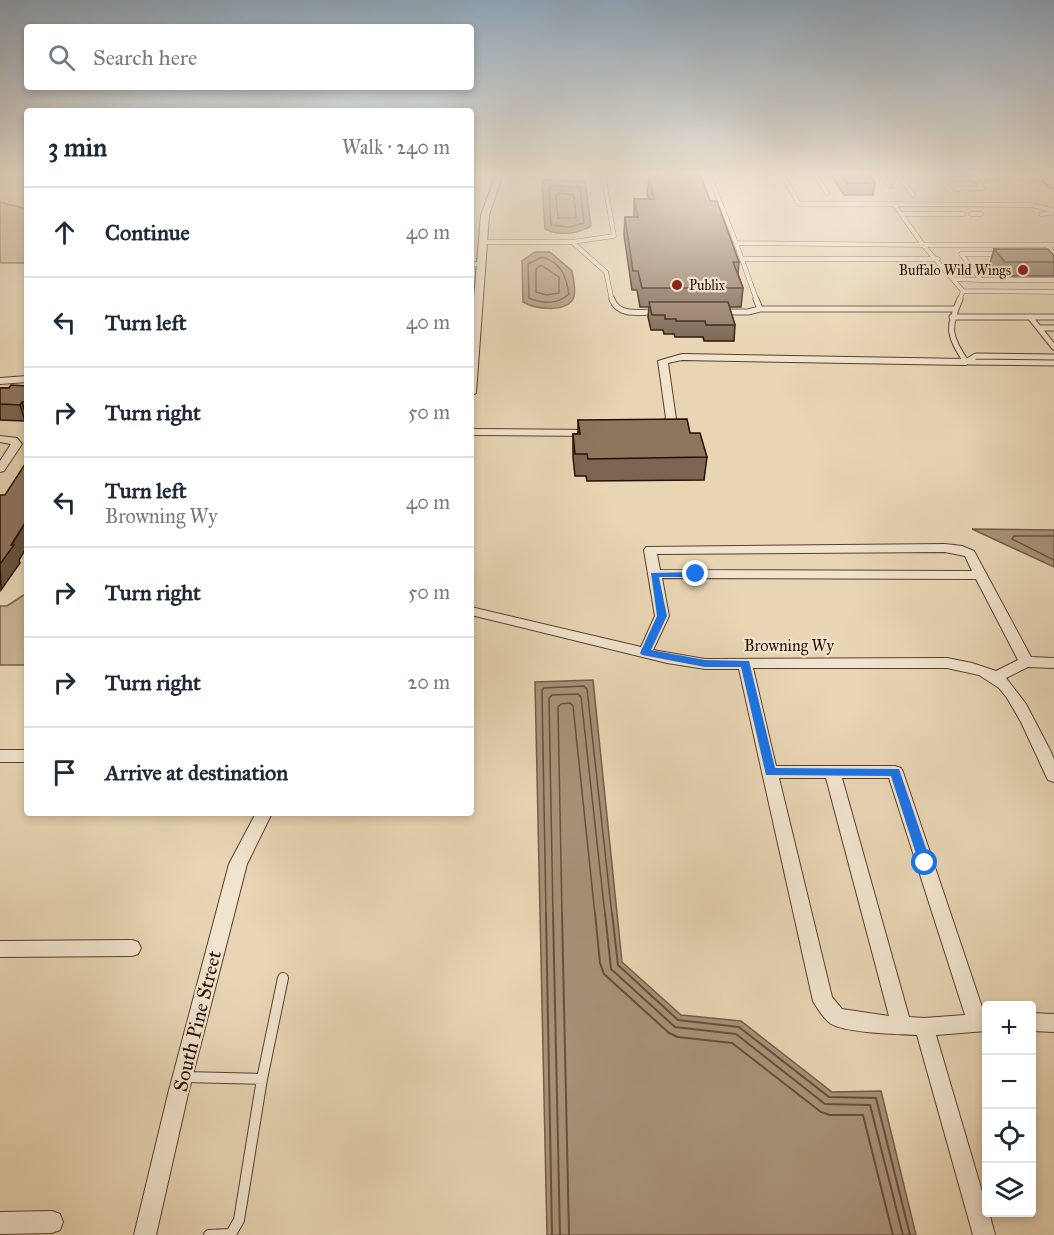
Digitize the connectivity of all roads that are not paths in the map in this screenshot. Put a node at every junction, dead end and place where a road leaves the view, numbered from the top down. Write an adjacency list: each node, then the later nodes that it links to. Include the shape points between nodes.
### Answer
1 (484, 232): 5 (street)
2 (613, 232): 6 (lane, via 614,236)
3 (732, 232): 7 (lane)
4 (915, 232): 8 (lane)
5 (483, 242): 6 (lane); 19 (street)
6 (572, 242): 27 (lane, via 606,272 612,306 617,310)
7 (736, 243): 8 (lane); 16 (lane)
8 (924, 244): 9 (lane); 17 (lane)
9 (954, 245): 10 (lane); 12 (lane)
10 (1047, 245): 11 (lane); 15 (lane)
11 (1054, 245)
12 (961, 254): 13 (lane); 21 (lane)
13 (1007, 254)
14 (1042, 254): 15 (lane)
15 (1054, 254)
16 (742, 259): 17 (lane); 25 (lane)
17 (938, 259): 20 (lane)
18 (474, 264): 19 (lane)
19 (481, 264): 34 (street)
20 (953, 279): 21 (lane); 23 (lane)
21 (981, 280): 22 (lane)
22 (1054, 280)
23 (963, 291): 24 (lane); 26 (lane)
24 (1054, 292)
25 (760, 309): 26 (lane); 28 (lane)
26 (956, 309): 29 (lane)
27 (664, 312)
28 (712, 312)
29 (952, 317): 30 (lane); 37 (lane, via 949,336)
30 (1030, 317): 31 (lane); 32 (lane)
31 (1054, 317)
32 (1039, 328): 33 (lane); 35 (lane)
33 (1054, 328)
34 (474, 334)
35 (1054, 347)
36 (1054, 357): 37 (lane, via 976,356)
37 (966, 362): 38 (lane); 43 (street, via 682,357 663,361 671,419 661,432)
38 (1054, 365): 39 (lane)
39 (1039, 367)
40 (24, 379): 41 (street)
41 (0, 381)
42 (474, 432): 44 (street)
43 (649, 432)
44 (605, 433)
45 (0, 439): 46 (street, via 17,444)
46 (0, 469)
47 (654, 574): 48 (street); 48 (street, via 650,550 945,548 970,554); 50 (street, via 662,616)
48 (982, 575): 51 (street)
49 (474, 612): 50 (street, Browning Wy)
50 (645, 653): 53 (street, Browning Wy, via 705,664)
51 (1026, 662): 52 (street); 54 (street)
52 (1054, 663)
53 (746, 664): 54 (street, Browning Wy, via 947,663); 57 (street)
54 (997, 677): 59 (street, via 1018,702)
55 (0, 756): 56 (street)
56 (24, 756)
57 (770, 772): 58 (street); 67 (street, via 823,1001 837,1017)
58 (832, 772): 64 (street, via 895,772); 67 (street)
59 (1054, 776)
60 (262, 816): 69 (street, South Pine Street, via 238,864)
61 (132, 948): 62 (street)
62 (0, 950)
63 (283, 978): 70 (lane)
64 (982, 1022): 68 (street)
65 (1036, 1022): 66 (street)
66 (1054, 1023)
67 (901, 1025): 68 (street)
68 (924, 1026): 75 (street)
69 (182, 1077): 70 (lane); 73 (street, South Pine Street)
70 (262, 1079): 74 (lane, via 239,1220 231,1234)
71 (52, 1222): 72 (street)
72 (0, 1223)
73 (145, 1235)
74 (209, 1235)
75 (984, 1235)

